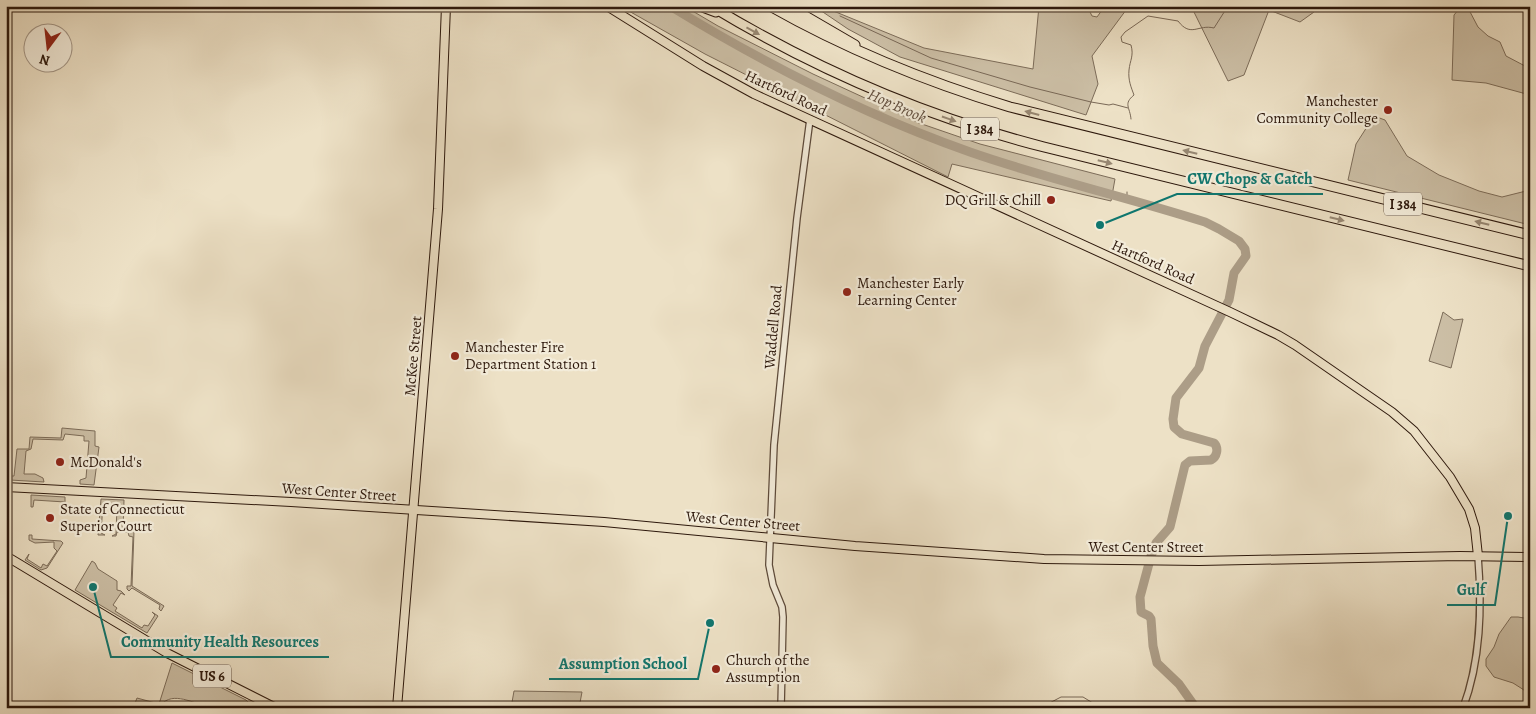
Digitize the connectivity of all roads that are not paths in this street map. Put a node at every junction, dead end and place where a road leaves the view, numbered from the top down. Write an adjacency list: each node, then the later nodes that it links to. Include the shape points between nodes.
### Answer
1 (446, 6): 13 (main road, McKee Street, via 439,203)
2 (607, 6): 9 (main road, Hartford Road, via 735,84)
3 (700, 6): 7 (highway)
4 (711, 6): 7 (highway, I 384)
5 (770, 6): 8 (highway, I 384)
6 (788, 6): 8 (highway)
7 (726, 15): 11 (highway, I 384, one-way to 11, via 842,76 952,120 1026,143)
8 (874, 58): 10 (highway, I 384, one-way to 8, via 1010,107 944,86)
9 (810, 119): 14 (street, Waddell Road, via 774,445); 16 (main road, Hartford Road, via 1295,345 1392,412 1414,431 1450,477 1469,508)
10 (1530, 235)
11 (1530, 266)
12 (6, 487): 13 (main road, West Center Street)
13 (414, 510): 14 (main road, West Center Street, via 612,523); 19 (main road, McKee Street)
14 (770, 538): 16 (main road, West Center Street, via 1044,560); 20 (street, Waddell Road, via 770,574 782,607 784,627)
15 (6, 556): 18 (main road, US 6, via 171,655)
16 (1478, 556): 17 (main road, West Center Street); 21 (street, via 1477,657)
17 (1530, 556)
18 (276, 708)
19 (397, 708)
20 (781, 708)
21 (1463, 708)

